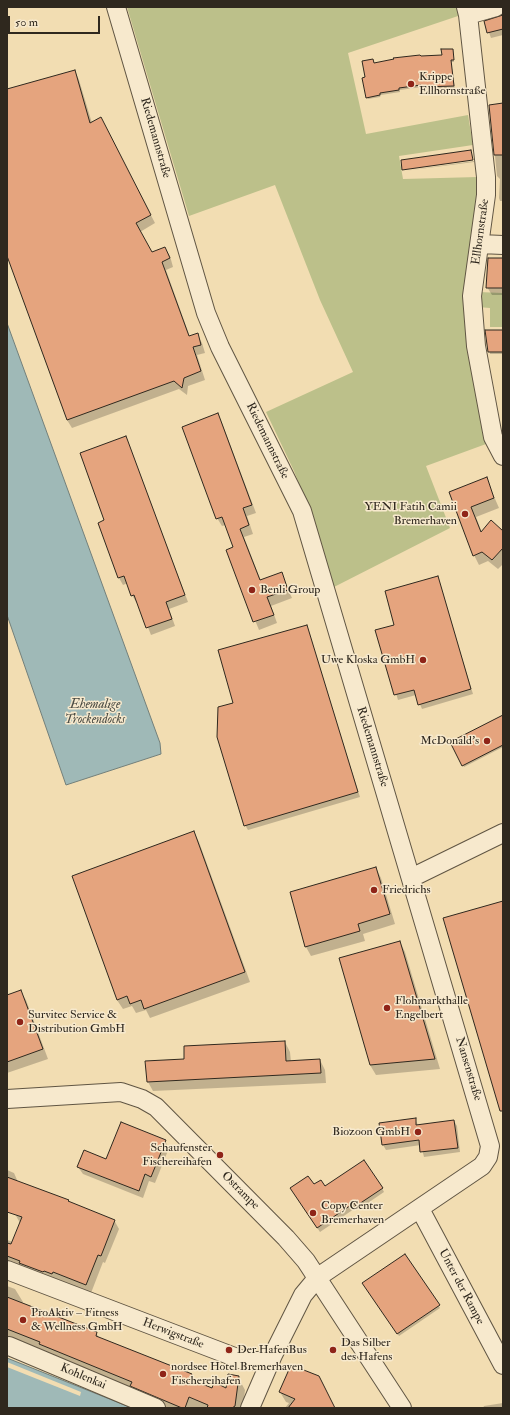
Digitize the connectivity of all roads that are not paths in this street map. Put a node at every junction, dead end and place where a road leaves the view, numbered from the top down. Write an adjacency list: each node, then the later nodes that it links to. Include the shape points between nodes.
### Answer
1 (116, 7): 8 (street, Riedemannstraße, via 206,312 220,347 302,512)
2 (496, 7): 3 (street)
3 (467, 11): 4 (street, Ellhornstraße, via 486,177)
4 (480, 244): 5 (street); 6 (street, Ellhornstraße, via 472,296 476,346 493,437)
5 (503, 245)
6 (502, 455)
7 (503, 833): 8 (street)
8 (411, 878): 10 (street, Nansenstraße, via 490,1146 488,1157 482,1166)
9 (7, 1099): 12 (street, Ostrampe, via 121,1092 156,1106 286,1238)
10 (420, 1208): 12 (street, Nansenstraße); 15 (street, Unter der Rampe)
11 (7, 1270): 14 (street, Herwigstraße, via 245,1361 261,1361)
12 (318, 1277): 14 (street, Nansenstraße, via 303,1295); 18 (street, Ostrampe)
13 (9, 1346): 16 (street, Kohlenkai)
14 (273, 1356): 17 (street, Nansenstraße)
15 (503, 1365)
16 (156, 1408)
17 (250, 1408)
18 (402, 1408)

